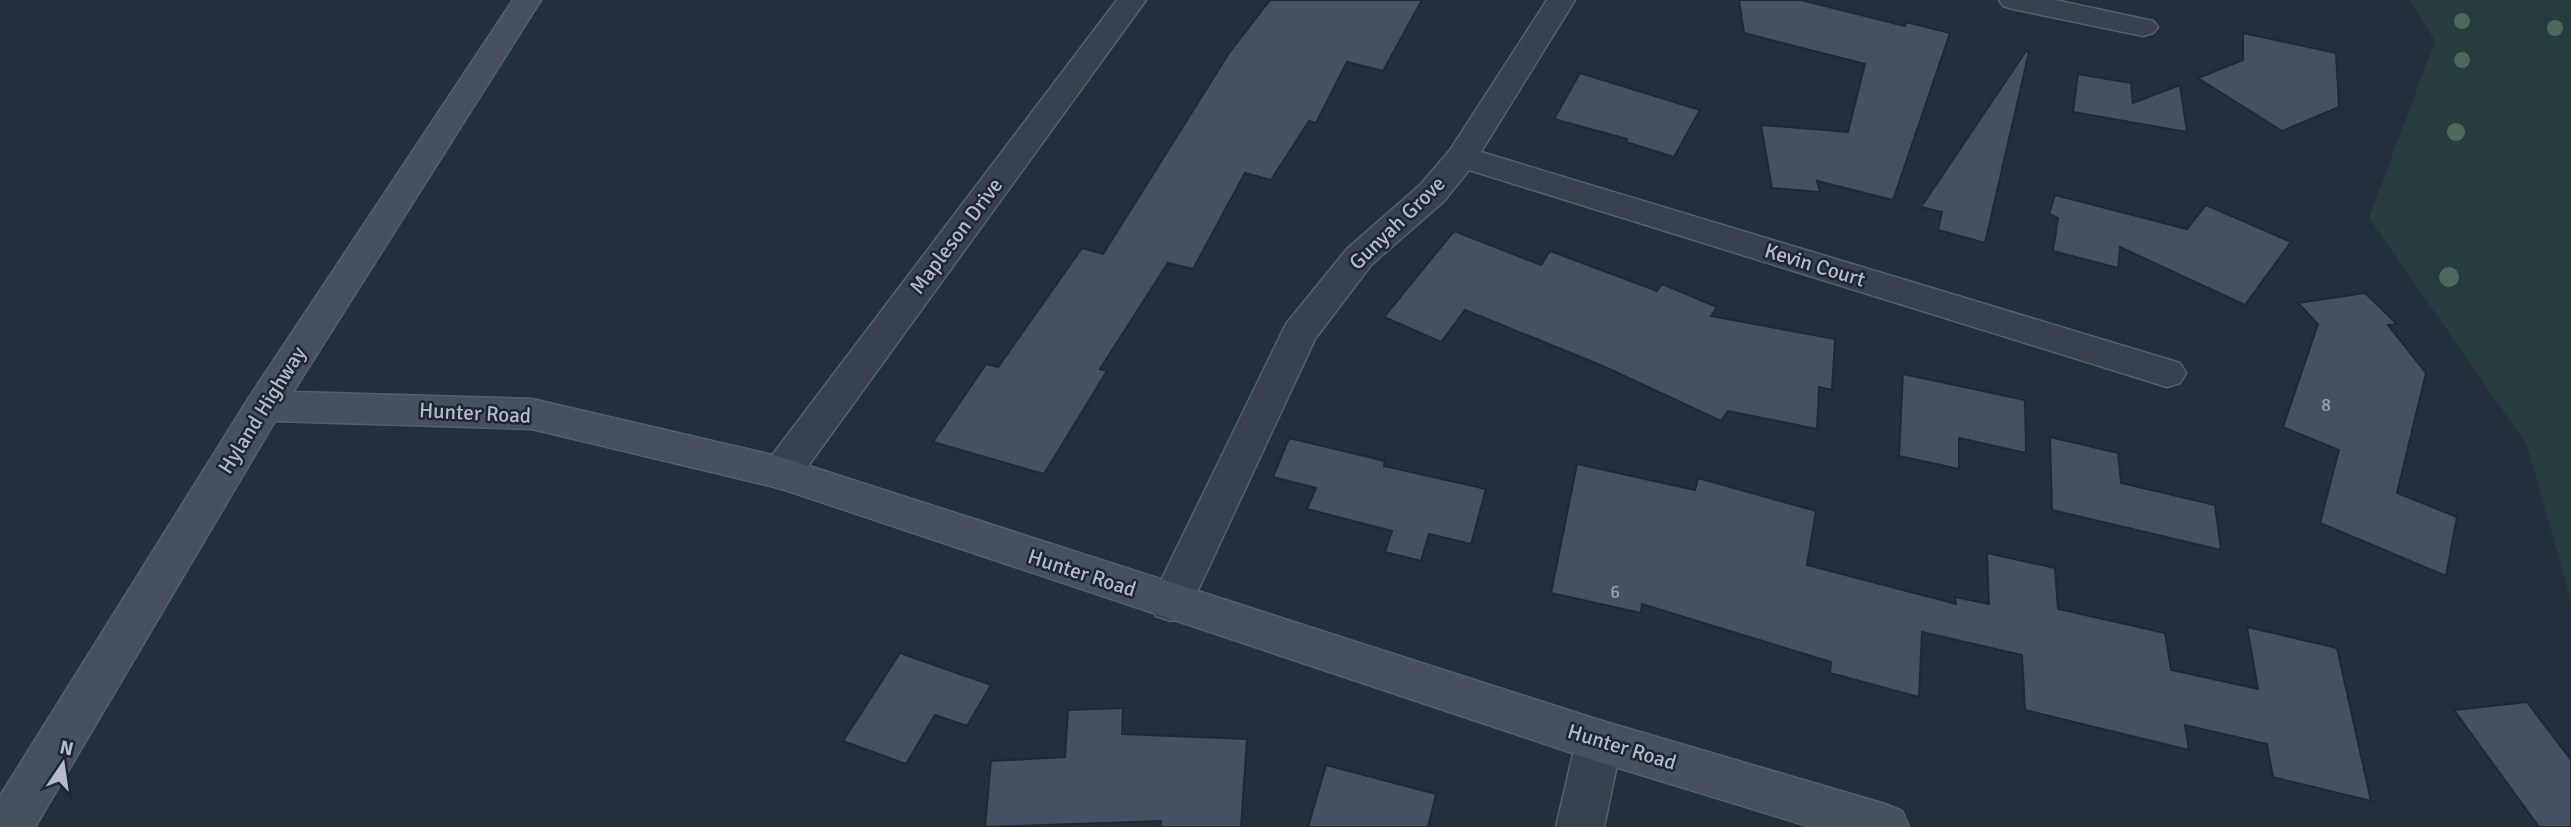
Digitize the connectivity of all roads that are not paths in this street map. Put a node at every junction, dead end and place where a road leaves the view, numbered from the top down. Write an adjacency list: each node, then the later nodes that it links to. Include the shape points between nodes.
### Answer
1 (527, 0): 8 (street, Hyland Highway)
2 (1132, 0): 9 (street, Mapleson Drive)
3 (1561, 0): 6 (street, Gunyah Grove)
4 (2014, 0): 5 (street)
5 (2143, 27)
6 (1462, 157): 7 (street, Kevin Court); 10 (street, Gunyah Grove, via 1432,193 1359,257 1299,332)
7 (2167, 373)
8 (264, 405): 9 (street, Hunter Road, via 532,414); 12 (street, Hyland Highway)
9 (781, 473): 10 (street, Hunter Road)
10 (1171, 603): 11 (street, Hunter Road)
11 (1599, 741): 13 (street); 14 (street, Hunter Road)
12 (8, 827)
13 (1580, 827)
14 (1885, 827)

